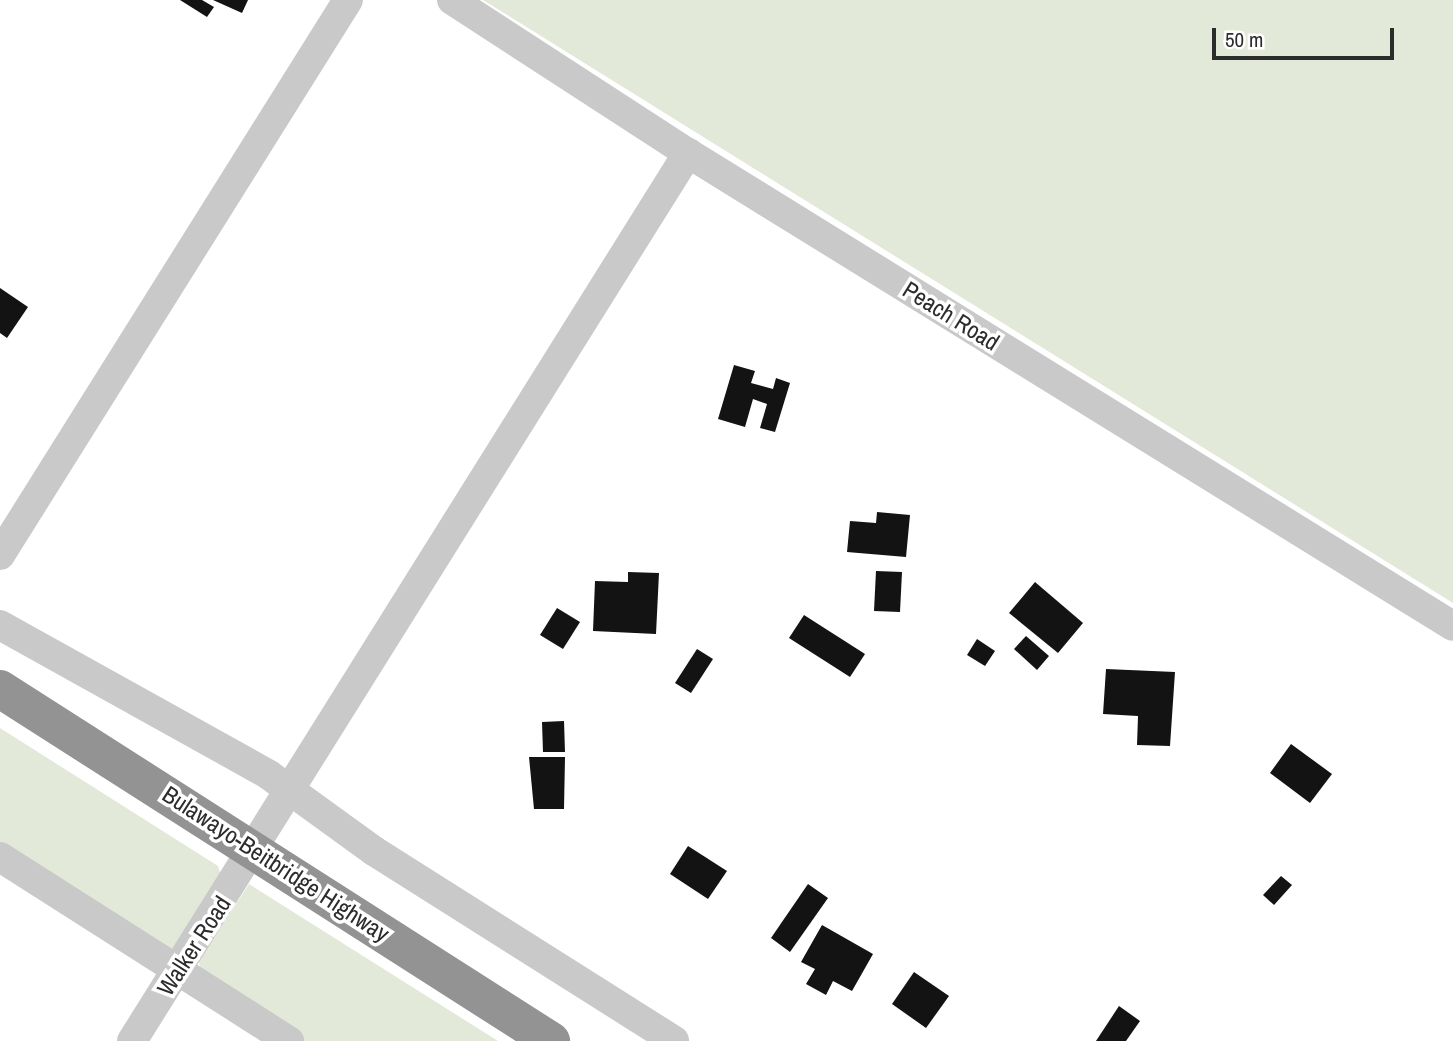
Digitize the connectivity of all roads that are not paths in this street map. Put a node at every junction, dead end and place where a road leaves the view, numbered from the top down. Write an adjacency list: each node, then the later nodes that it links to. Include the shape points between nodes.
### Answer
1 (348, 0): 4 (street)
2 (452, 0): 3 (street, Peach Road)
3 (688, 153): 6 (street, Peach Road); 8 (street, Walker Road)
4 (0, 555)
5 (0, 625): 8 (street)
6 (1453, 626)
7 (0, 689): 9 (highway, Bulawayo-Beitbridge Highway)
8 (292, 792): 9 (street, Walker Road); 15 (street, via 374,851)
9 (256, 850): 11 (street, Walker Road); 14 (highway, Bulawayo-Beitbridge Highway)
10 (0, 857): 11 (street)
11 (179, 971): 12 (street, Walker Road); 13 (street)
12 (132, 1041)
13 (289, 1041)
14 (551, 1041)
15 (674, 1041)

